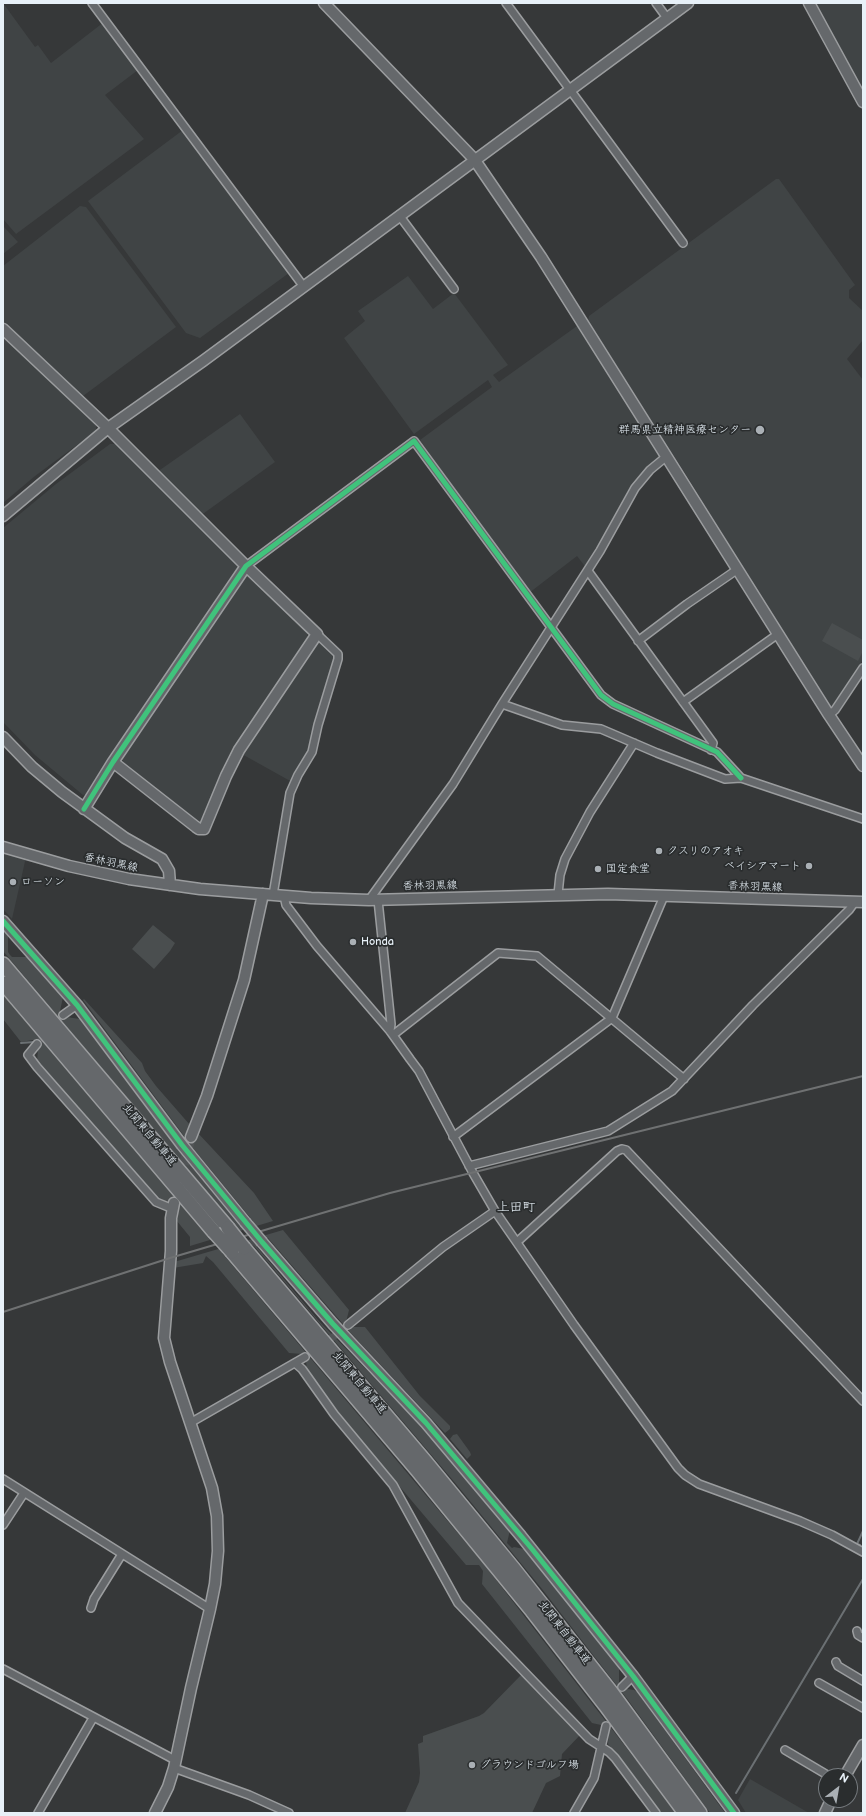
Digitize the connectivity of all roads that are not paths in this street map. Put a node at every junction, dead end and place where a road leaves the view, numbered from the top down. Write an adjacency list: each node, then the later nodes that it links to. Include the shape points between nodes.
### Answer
1 (92, 3): 13 (street)
2 (324, 3): 10 (street)
3 (506, 3): 8 (street)
4 (656, 3): 7 (street)
5 (688, 3): 7 (street)
6 (809, 3): 9 (street)
7 (667, 18): 8 (street)
8 (570, 90): 10 (street); 12 (street)
9 (863, 102)
10 (474, 159): 11 (street); 17 (street, via 541,257)
11 (400, 215): 13 (street); 14 (street)
12 (683, 243)
13 (304, 287): 16 (street)
14 (454, 289)
15 (3, 329): 16 (street)
16 (108, 428): 18 (street); 19 (street)
17 (667, 456): 20 (street); 21 (street, via 650,470 635,488)
18 (3, 516)
19 (246, 566): 22 (street, via 414,441); 23 (street); 33 (street)
20 (738, 569): 24 (street); 25 (street)
21 (588, 571): 22 (street); 25 (street)
22 (552, 628): 28 (street); 32 (street, via 593,686 605,698)
23 (317, 634): 33 (street, via 239,750 204,829 196,827); 41 (street, via 336,653 338,659 312,752 290,793)
24 (778, 634): 27 (street); 29 (street)
25 (638, 641): 27 (street)
26 (863, 668): 29 (street)
27 (683, 702): 32 (street, via 713,743)
28 (502, 704): 31 (street, via 562,725 601,729); 43 (street, via 453,784)
29 (829, 715): 34 (street)
30 (3, 737): 36 (street, via 45,779)
31 (634, 743): 35 (street, via 726,779); 40 (street, via 590,812 565,859)
32 (711, 750): 35 (street, via 717,752)
33 (113, 762): 36 (street)
34 (863, 766)
35 (741, 778): 37 (street)
36 (84, 808): 39 (street, via 125,838 162,859 170,871)
37 (863, 819)
38 (3, 847): 39 (street, 香林羽黒線, via 81,869)
39 (170, 885): 41 (street, 香林羽黒線)
40 (558, 894): 42 (street, 香林羽黒線); 43 (street, 香林羽黒線)
41 (273, 895): 43 (street, 香林羽黒線); 51 (street, via 286,905 317,946); 54 (street)
42 (664, 896): 44 (street, 香林羽黒線); 50 (street)
43 (374, 900): 51 (street)
44 (858, 902): 53 (street, via 753,1005)
45 (3, 921): 48 (street)
46 (3, 964): 95 (highway, 北関東自動車道, bridge, via 430,1466 607,1688)
47 (3, 983): 94 (highway, 北関東自動車道, bridge, via 417,1470 605,1705)
48 (77, 1005): 49 (street); 76 (street, bridge, via 182,1145 245,1222 323,1313 442,1442 532,1549)
49 (63, 1015)
50 (612, 1018): 51 (street, via 537,956 498,953); 53 (street); 55 (street)
51 (391, 1033): 55 (street, via 419,1072)
52 (37, 1044): 57 (street, via 28,1055 37,1067 156,1202)
53 (684, 1080): 56 (street, via 672,1091 608,1132)
54 (191, 1137)
55 (453, 1137): 56 (street)
56 (469, 1166): 58 (street)
57 (173, 1206): 64 (street, via 164,1338)
58 (495, 1211): 59 (street); 60 (street, via 443,1247)
59 (517, 1242): 63 (street, via 617,1151 626,1150); 68 (street, via 685,1475 699,1484 800,1521)
60 (348, 1325)
61 (305, 1357): 62 (street)
62 (294, 1363): 64 (street); 84 (street, via 302,1369 334,1414 393,1485 458,1603 590,1739)
63 (863, 1401)
64 (190, 1423): 71 (street, via 212,1488 217,1516 217,1567)
65 (3, 1479): 66 (street)
66 (24, 1493): 67 (street); 69 (street)
67 (3, 1525)
68 (863, 1552)
69 (122, 1554): 70 (street); 71 (street)
70 (91, 1608)
71 (210, 1609): 86 (street)
72 (856, 1631): 73 (street)
73 (863, 1638)
74 (836, 1662): 77 (street, via 838,1666)
75 (3, 1669): 81 (street)
76 (632, 1676): 79 (street); 96 (street)
77 (863, 1681)
78 (819, 1683): 80 (street)
79 (622, 1687)
80 (863, 1708)
81 (93, 1718): 86 (street); 89 (street)
82 (606, 1726): 84 (street)
83 (863, 1745): 87 (street)
84 (602, 1747): 92 (street, via 594,1778); 93 (street, via 615,1758)
85 (785, 1750): 88 (street)
86 (175, 1764): 90 (street, via 168,1787); 91 (street)
87 (850, 1768)
88 (818, 1770)
89 (38, 1813)
90 (155, 1813)
91 (289, 1813)
92 (574, 1813)
93 (656, 1813)
94 (684, 1813)
95 (700, 1813)
96 (734, 1813)

